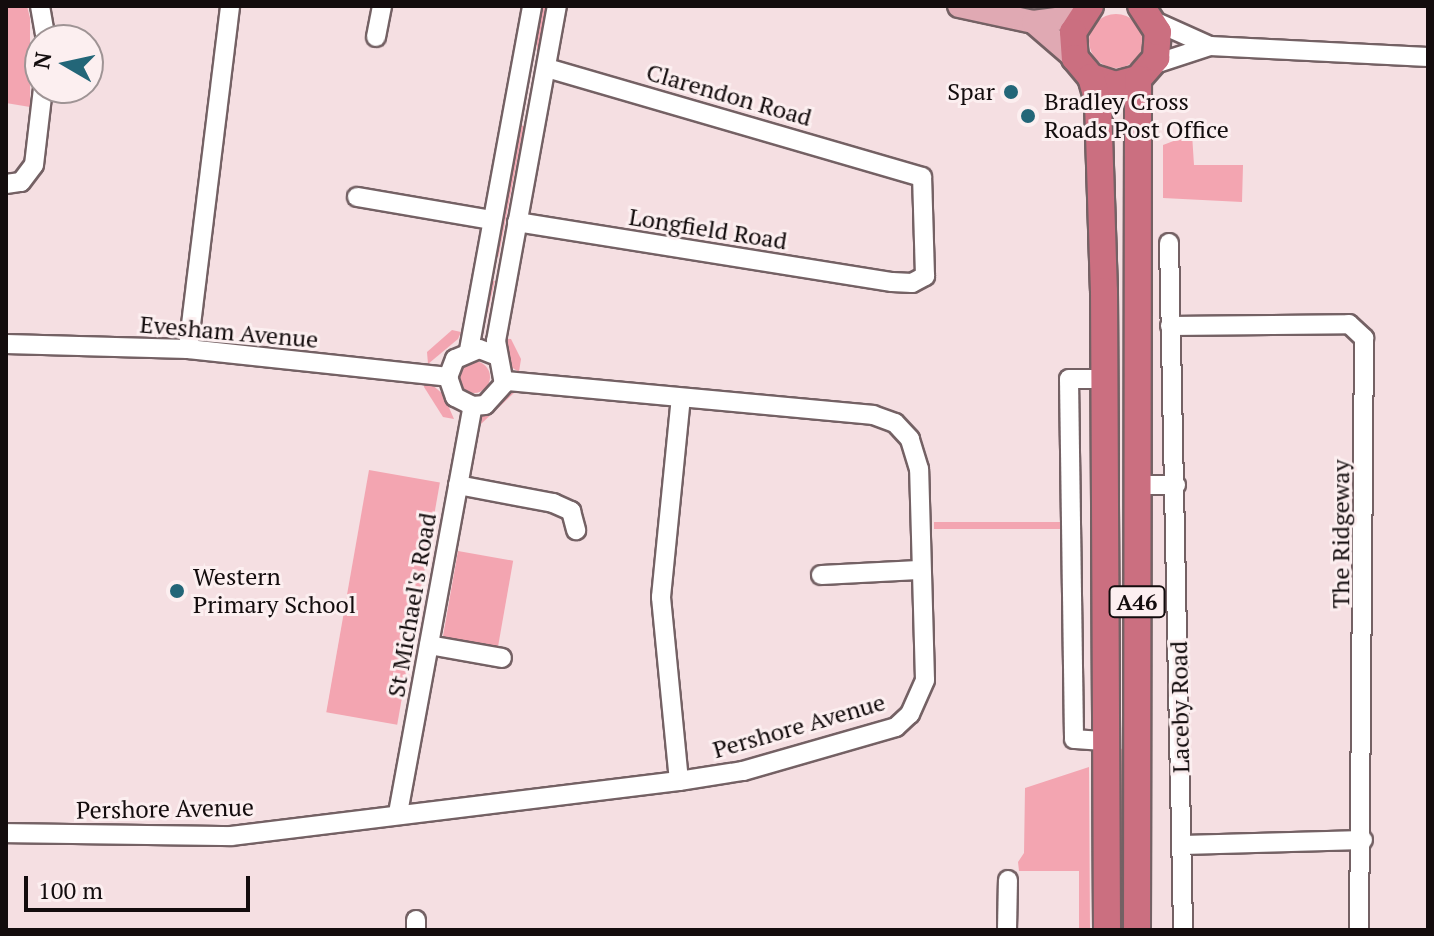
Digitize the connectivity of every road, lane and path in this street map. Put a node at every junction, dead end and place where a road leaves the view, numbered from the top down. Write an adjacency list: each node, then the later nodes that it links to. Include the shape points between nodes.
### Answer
1 (230, 6): 28 (street)
2 (382, 6): 9 (street)
3 (532, 6): 16 (street)
4 (557, 6): 12 (street)
5 (959, 6): 8 (main road)
6 (1085, 11): 8 (main road); 13 (highway, A46, via 1072,41)
7 (1148, 13): 10 (street); 14 (highway, A46, via 1159,43)
8 (1033, 22): 13 (main road)
9 (376, 37)
10 (1210, 46): 11 (street); 14 (street)
11 (1428, 57)
12 (546, 68): 17 (street); 25 (street, Clarendon Road, via 922,177 927,266 921,282)
13 (1083, 68): 14 (highway, via 1115,85); 32 (highway, A46, via 1098,102)
14 (1145, 72): 37 (highway, Laceby Road / A46)
15 (41, 104): 18 (street, via 34,165 21,182)
16 (513, 111): 17 (street); 20 (street)
17 (537, 116): 21 (street)
18 (6, 184)
19 (357, 197): 20 (street)
20 (492, 220): 23 (street)
21 (517, 222): 24 (street); 25 (street, Longfield Road)
22 (1169, 243): 26 (street, Laceby Road)
23 (484, 267): 24 (street); 29 (street)
24 (508, 272): 30 (street)
25 (892, 282)
26 (1170, 326): 38 (street, Laceby Road); 48 (street, The Ridgeway, via 1349,324 1364,338)
27 (6, 344): 28 (street, Evesham Avenue)
28 (188, 349): 31 (street, Evesham Avenue)
29 (469, 350): 30 (street); 31 (street, via 455,359)
30 (495, 355): 33 (street)
31 (448, 377): 35 (street, via 455,397)
32 (1105, 379): 44 (highway, A46); 44 (street, via 1069,379 1074,739)
33 (504, 381): 34 (street, Pershore Avenue); 35 (street, via 494,400)
34 (681, 398): 40 (street, Pershore Avenue, via 873,415 895,423 917,454); 45 (street, via 661,585)
35 (473, 406): 36 (street, St Michael's Road)
36 (458, 485): 39 (street, via 553,503 571,511); 42 (street, St Michael's Road)
37 (1137, 485): 38 (street); 53 (highway, Laceby Road / A46)
38 (1176, 485): 49 (street, Laceby Road)
39 (576, 530)
40 (919, 570): 41 (street); 45 (street, Pershore Avenue, via 925,680 910,714 896,727 743,771)
41 (821, 575)
42 (429, 645): 43 (street); 46 (street, St Michael's Road)
43 (502, 658)
44 (1105, 741): 52 (highway, A46)
45 (679, 781): 46 (street, Pershore Avenue)
46 (398, 813): 47 (street, Pershore Avenue, via 231,836)
47 (6, 833)
48 (1363, 840): 49 (street); 55 (street, The Ridgeway)
49 (1183, 845): 54 (street, Laceby Road)
50 (1008, 880): 51 (street)
51 (1007, 930)
52 (1107, 930)
53 (1137, 930)
54 (1183, 930)
55 (1359, 930)

